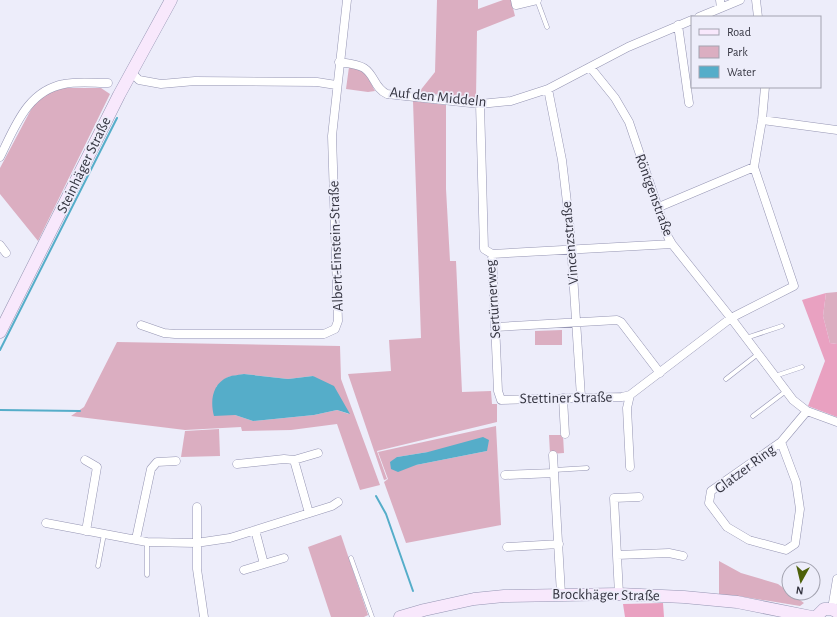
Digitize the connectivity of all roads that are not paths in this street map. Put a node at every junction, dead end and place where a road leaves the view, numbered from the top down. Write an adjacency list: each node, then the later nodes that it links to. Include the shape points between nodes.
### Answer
1 (171, 0): 15 (street, Steinhäger Straße)
2 (347, 0): 13 (street, Albert-Einstein-Straße)
3 (515, 0): 4 (street, via 516,5)
4 (537, 0): 12 (lane)
5 (740, 0): 7 (street)
6 (756, 0): 9 (street)
7 (721, 4): 8 (street)
8 (701, 16)
9 (758, 16)
10 (691, 20): 11 (street, Auf den Middeln)
11 (678, 25): 14 (street, Auf den Middeln); 20 (street)
12 (547, 27)
13 (339, 62): 17 (street, Albert-Einstein-Straße); 21 (street, Auf den Middeln, via 363,67 370,73 376,86 387,94)
14 (590, 67): 19 (street, Auf den Middeln); 26 (street, Röntgenstraße, via 616,98 628,122)
15 (131, 72): 17 (street, via 140,80 161,84 195,81 317,82); 37 (street, Steinhäger Straße)
16 (108, 83): 24 (street, via 65,84 41,93 23,111)
17 (336, 85): 34 (street, Albert-Einstein-Straße, via 332,136 338,321 335,329 324,334 175,334)
18 (766, 88): 22 (street)
19 (548, 89): 21 (street, Auf den Middeln, via 511,101); 29 (street, Vincenzstraße, via 562,160)
20 (689, 103)
21 (480, 104): 31 (street, Sertürnerweg, via 484,249)
22 (762, 120): 23 (street); 25 (street)
23 (837, 130)
24 (0, 157)
25 (754, 166): 26 (street); 32 (street, via 794,286)
26 (659, 207): 27 (street, Röntgenstraße)
27 (672, 244): 29 (street); 32 (street, Röntgenstraße)
28 (0, 245): 30 (street)
29 (571, 250): 31 (street); 33 (street, Vincenzstraße)
30 (6, 253)
31 (492, 254): 36 (street, Sertürnerweg)
32 (731, 318): 38 (street, Röntgenstraße); 41 (street)
33 (577, 322): 36 (street); 41 (street, via 621,322); 46 (street, Vincenzstraße)
34 (141, 325)
35 (782, 326): 38 (lane)
36 (495, 327): 48 (street, Sertürnerweg, via 498,397)
37 (0, 332)
38 (746, 338): 39 (street, Röntgenstraße)
39 (758, 354): 42 (street, Röntgenstraße); 43 (lane)
40 (802, 367): 42 (lane)
41 (660, 373): 45 (street)
42 (775, 376): 44 (street, Röntgenstraße)
43 (726, 379)
44 (786, 391): 49 (street, Röntgenstraße, via 792,400); 50 (lane)
45 (630, 395): 46 (street, Stettiner Straße); 60 (street, via 627,408)
46 (581, 397): 47 (street, Stettiner Straße)
47 (563, 398): 48 (street, Stettiner Straße); 52 (street)
48 (501, 400)
49 (807, 411): 51 (street, Röntgenstraße); 53 (street, Glatzer Ring)
50 (753, 416)
51 (837, 422)
52 (565, 434)
53 (781, 442): 53 (street, Glatzer Ring, via 711,491 709,503 727,527 749,540 786,550 795,544 800,508 796,482)
54 (318, 453): 57 (street)
55 (553, 455): 62 (street)
56 (86, 460): 70 (street, via 97,467)
57 (294, 460): 59 (street); 67 (street)
58 (176, 461): 72 (street, via 157,462 151,469)
59 (237, 464)
60 (630, 467)
61 (587, 468): 62 (lane)
62 (554, 471): 63 (street); 75 (street)
63 (505, 476)
64 (639, 497): 77 (street, via 614,498)
65 (338, 502): 67 (street)
66 (197, 507): 74 (street)
67 (309, 513): 69 (street)
68 (46, 523): 70 (street)
69 (255, 530): 74 (street, via 230,538); 81 (street)
70 (86, 531): 71 (street)
71 (104, 534): 72 (street); 82 (lane)
72 (136, 539): 73 (street)
73 (147, 542): 74 (street); 84 (lane)
74 (196, 543): 89 (street)
75 (559, 544): 76 (street); 86 (street)
76 (507, 547)
77 (617, 555): 78 (street, via 668,553); 87 (street)
78 (683, 556)
79 (284, 558): 81 (street)
80 (351, 558): 90 (lane)
81 (264, 564): 83 (street)
82 (98, 566)
83 (244, 570)
84 (147, 575)
85 (837, 579): 88 (street)
86 (561, 594): 87 (street, Brockhäger Straße); 91 (street, Brockhäger Straße, via 474,599)
87 (619, 594): 92 (street, Brockhäger Straße, via 737,602)
88 (834, 610): 93 (street, via 824,610)
89 (204, 617)
90 (372, 617)
91 (400, 617)
92 (812, 617)
93 (816, 617)

